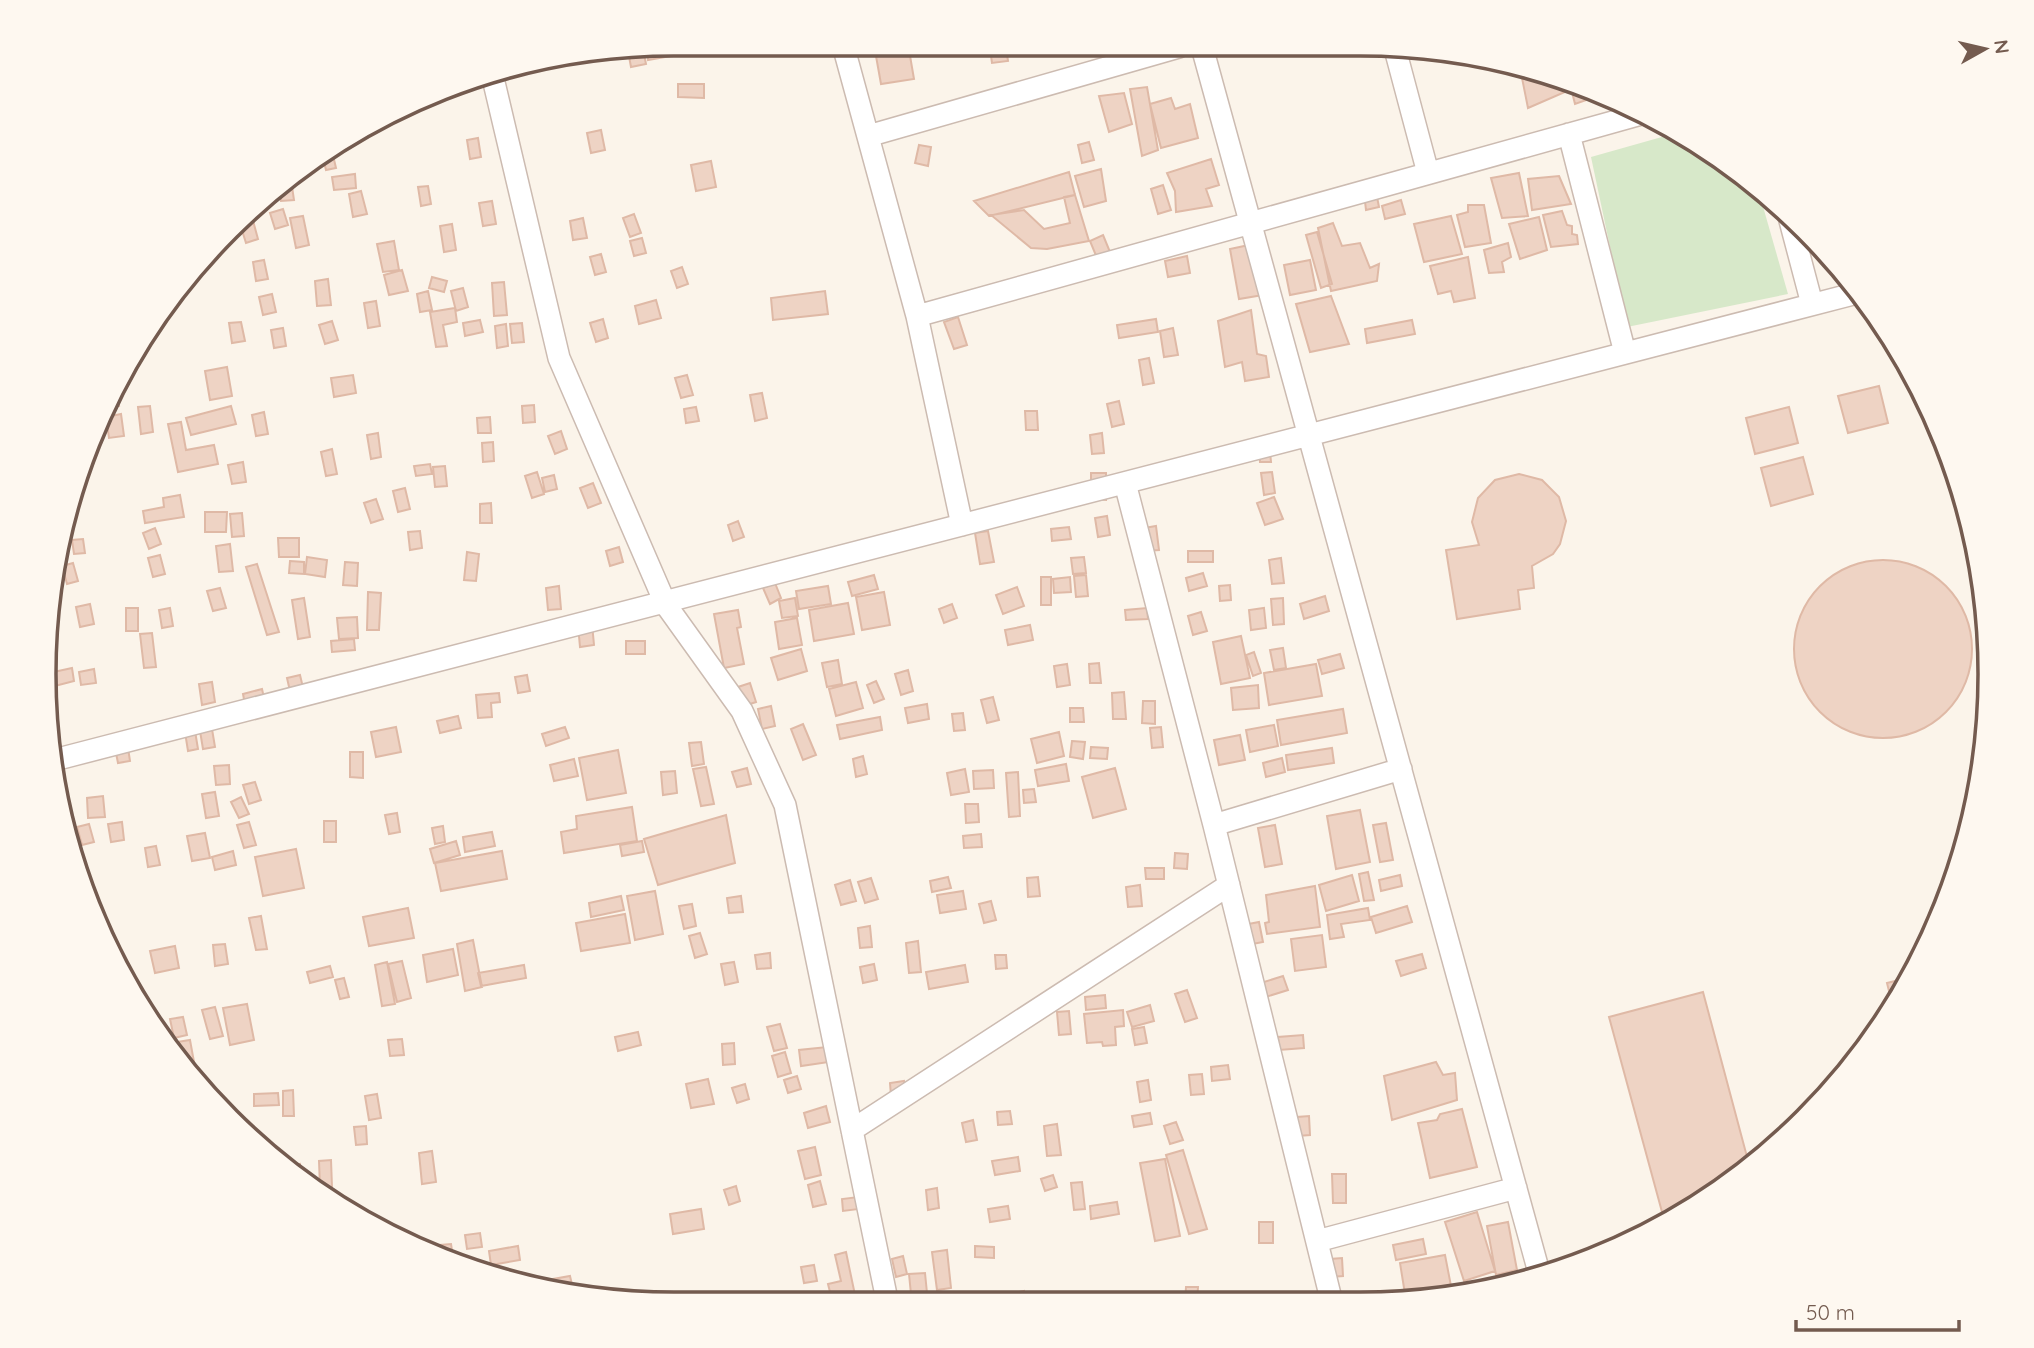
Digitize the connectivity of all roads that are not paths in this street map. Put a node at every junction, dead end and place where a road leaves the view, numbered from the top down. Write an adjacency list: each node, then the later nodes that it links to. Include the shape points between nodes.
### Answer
1 (846, 56): 8 (street)
2 (1148, 56): 8 (street)
3 (1204, 56): 10 (street)
4 (1397, 57): 9 (street)
5 (494, 83): 19 (street, via 559,358)
6 (1628, 118): 7 (street)
7 (1569, 134): 9 (street); 15 (street)
8 (868, 136): 14 (street)
9 (1427, 173): 10 (street)
10 (1250, 223): 14 (street); 16 (street)
11 (1793, 234): 13 (street)
12 (1848, 295): 13 (street)
13 (1812, 304): 15 (street)
14 (917, 316): 18 (street)
15 (1625, 353): 16 (street)
16 (1308, 435): 17 (street); 21 (street)
17 (1125, 483): 18 (street); 22 (street)
18 (962, 525): 19 (street)
19 (665, 602): 20 (street); 24 (street, via 742,711 785,806)
20 (62, 758)
21 (1401, 769): 22 (street); 25 (street)
22 (1214, 825): 23 (street)
23 (1229, 885): 24 (street); 26 (street)
24 (852, 1130): 28 (street)
25 (1516, 1188): 26 (street); 27 (street)
26 (1317, 1241): 29 (street)
27 (1537, 1266)
28 (885, 1292)
29 (1329, 1292)

